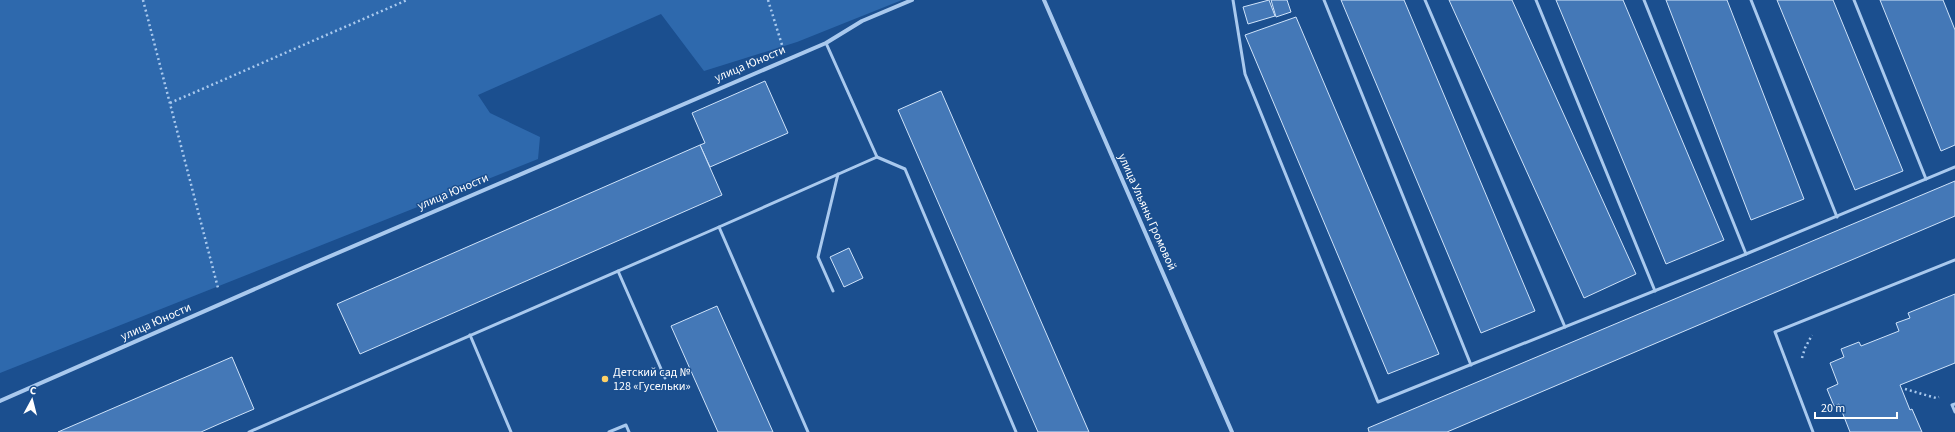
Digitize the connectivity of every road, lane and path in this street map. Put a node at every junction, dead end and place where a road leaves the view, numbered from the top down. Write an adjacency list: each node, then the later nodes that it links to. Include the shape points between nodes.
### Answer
1 (143, 0): 15 (path)
2 (407, 0): 15 (path)
3 (768, 0): 14 (path)
4 (912, 0): 13 (street, улица Юности, via 862,21)
5 (1044, 0): 45 (street, улица Ульяны Громовой)
6 (1233, 0): 32 (lane, via 1245,74 1378,402)
7 (1324, 0): 32 (lane)
8 (1425, 0): 28 (lane)
9 (1536, 0): 26 (lane)
10 (1644, 0): 22 (lane)
11 (1751, 0): 20 (lane)
12 (1854, 0): 19 (lane)
13 (826, 42): 14 (street, улица Юности); 16 (lane)
14 (787, 59): 27 (street, улица Юности)
15 (170, 103): 27 (path)
16 (877, 157): 18 (lane); 44 (lane, via 904,169)
17 (1955, 166): 19 (lane)
18 (838, 174): 21 (lane); 25 (lane, via 818,257)
19 (1926, 179): 20 (lane)
20 (1837, 217): 22 (lane)
21 (719, 227): 24 (lane); 43 (lane)
22 (1746, 254): 26 (lane)
23 (1955, 260): 46 (lane, via 1775,332)
24 (618, 271): 30 (lane); 33 (lane)
25 (833, 291)
26 (1655, 291): 28 (lane)
27 (222, 303): 36 (street, улица Юности)
28 (1565, 327): 32 (lane)
29 (1814, 333): 31 (path, via 1805,348)
30 (470, 335): 39 (lane); 40 (lane)
31 (1802, 363)
32 (1471, 364)
33 (665, 378)
34 (1905, 389): 35 (path)
35 (1936, 398)
36 (0, 401)
37 (1955, 404): 38 (lane, via 1952,405)
38 (1955, 412)
39 (249, 432)
40 (511, 432)
41 (609, 432): 42 (lane, via 626,425)
42 (629, 432)
43 (808, 432)
44 (1016, 432)
45 (1232, 432)
46 (1813, 432)

